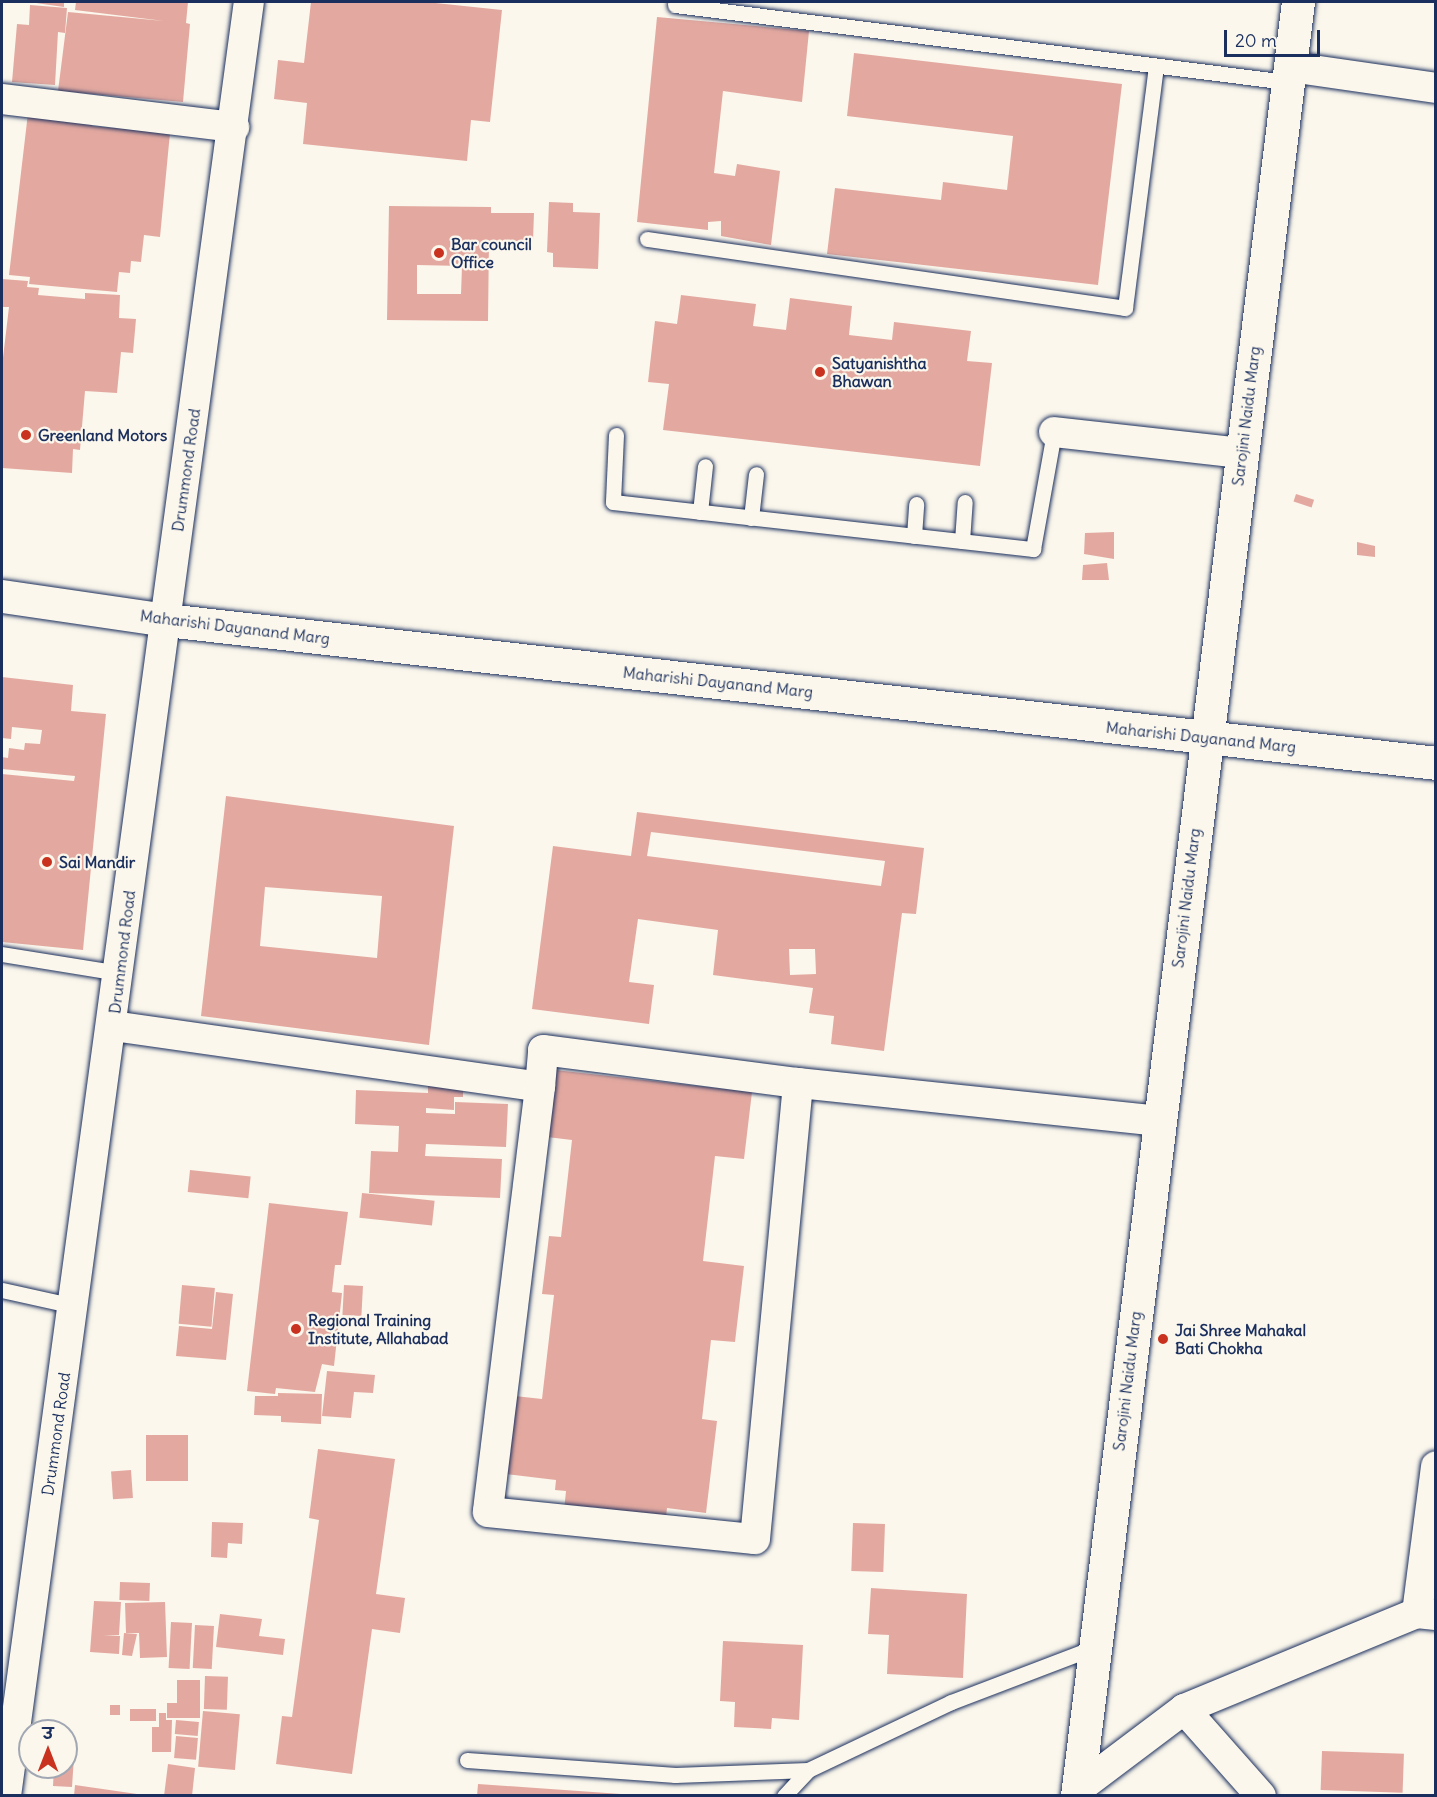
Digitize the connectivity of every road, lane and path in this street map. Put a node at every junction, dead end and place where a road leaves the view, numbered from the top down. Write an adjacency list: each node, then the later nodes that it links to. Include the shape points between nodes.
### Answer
1 (249, 2): 8 (street, Drummond Road)
2 (1298, 2): 5 (main road, Sarojini Naidu Marg)
3 (675, 5): 4 (lane)
4 (1155, 66): 5 (lane); 9 (lane, via 1125,308)
5 (1289, 75): 6 (street); 12 (main road, Sarojini Naidu Marg)
6 (1436, 88)
7 (2, 99): 8 (street)
8 (234, 127): 22 (street, Drummond Road)
9 (647, 239)
10 (1054, 432): 12 (street); 20 (lane, via 1033,549)
11 (616, 435): 17 (lane, via 613,502)
12 (1242, 453): 23 (main road, Sarojini Naidu Marg)
13 (705, 466): 17 (lane)
14 (756, 474): 18 (lane)
15 (964, 502): 20 (lane)
16 (916, 504): 19 (lane)
17 (700, 512): 18 (lane)
18 (751, 518): 19 (lane)
19 (914, 536): 20 (lane)
20 (962, 541)
21 (2, 596): 22 (main road, Maharishi Dayanand Marg)
22 (166, 620): 23 (main road, Maharishi Dayanand Marg); 26 (street, Drummond Road)
23 (1205, 737): 24 (main road, Maharishi Dayanand Marg); 30 (main road, Sarojini Naidu Marg)
24 (1436, 763)
25 (2, 954): 26 (lane)
26 (119, 973): 27 (street, Drummond Road)
27 (113, 1026): 29 (street); 32 (street, Drummond Road)
28 (798, 1083): 29 (street, via 543,1050); 29 (street, via 755,1539 488,1512); 30 (street)
29 (540, 1087)
30 (1159, 1121): 35 (main road, Sarojini Naidu Marg)
31 (2, 1290): 32 (lane)
32 (74, 1306): 39 (street, Drummond Road)
33 (1436, 1466): 34 (street)
34 (1426, 1614): 36 (street)
35 (1095, 1647): 38 (lane, via 951,1702); 40 (main road, Sarojini Naidu Marg)
36 (1184, 1709): 40 (street); 42 (street)
37 (466, 1760): 38 (lane, via 675,1775)
38 (808, 1770): 41 (lane)
39 (5, 1784)
40 (1077, 1792)
41 (784, 1796)
42 (1261, 1796)

